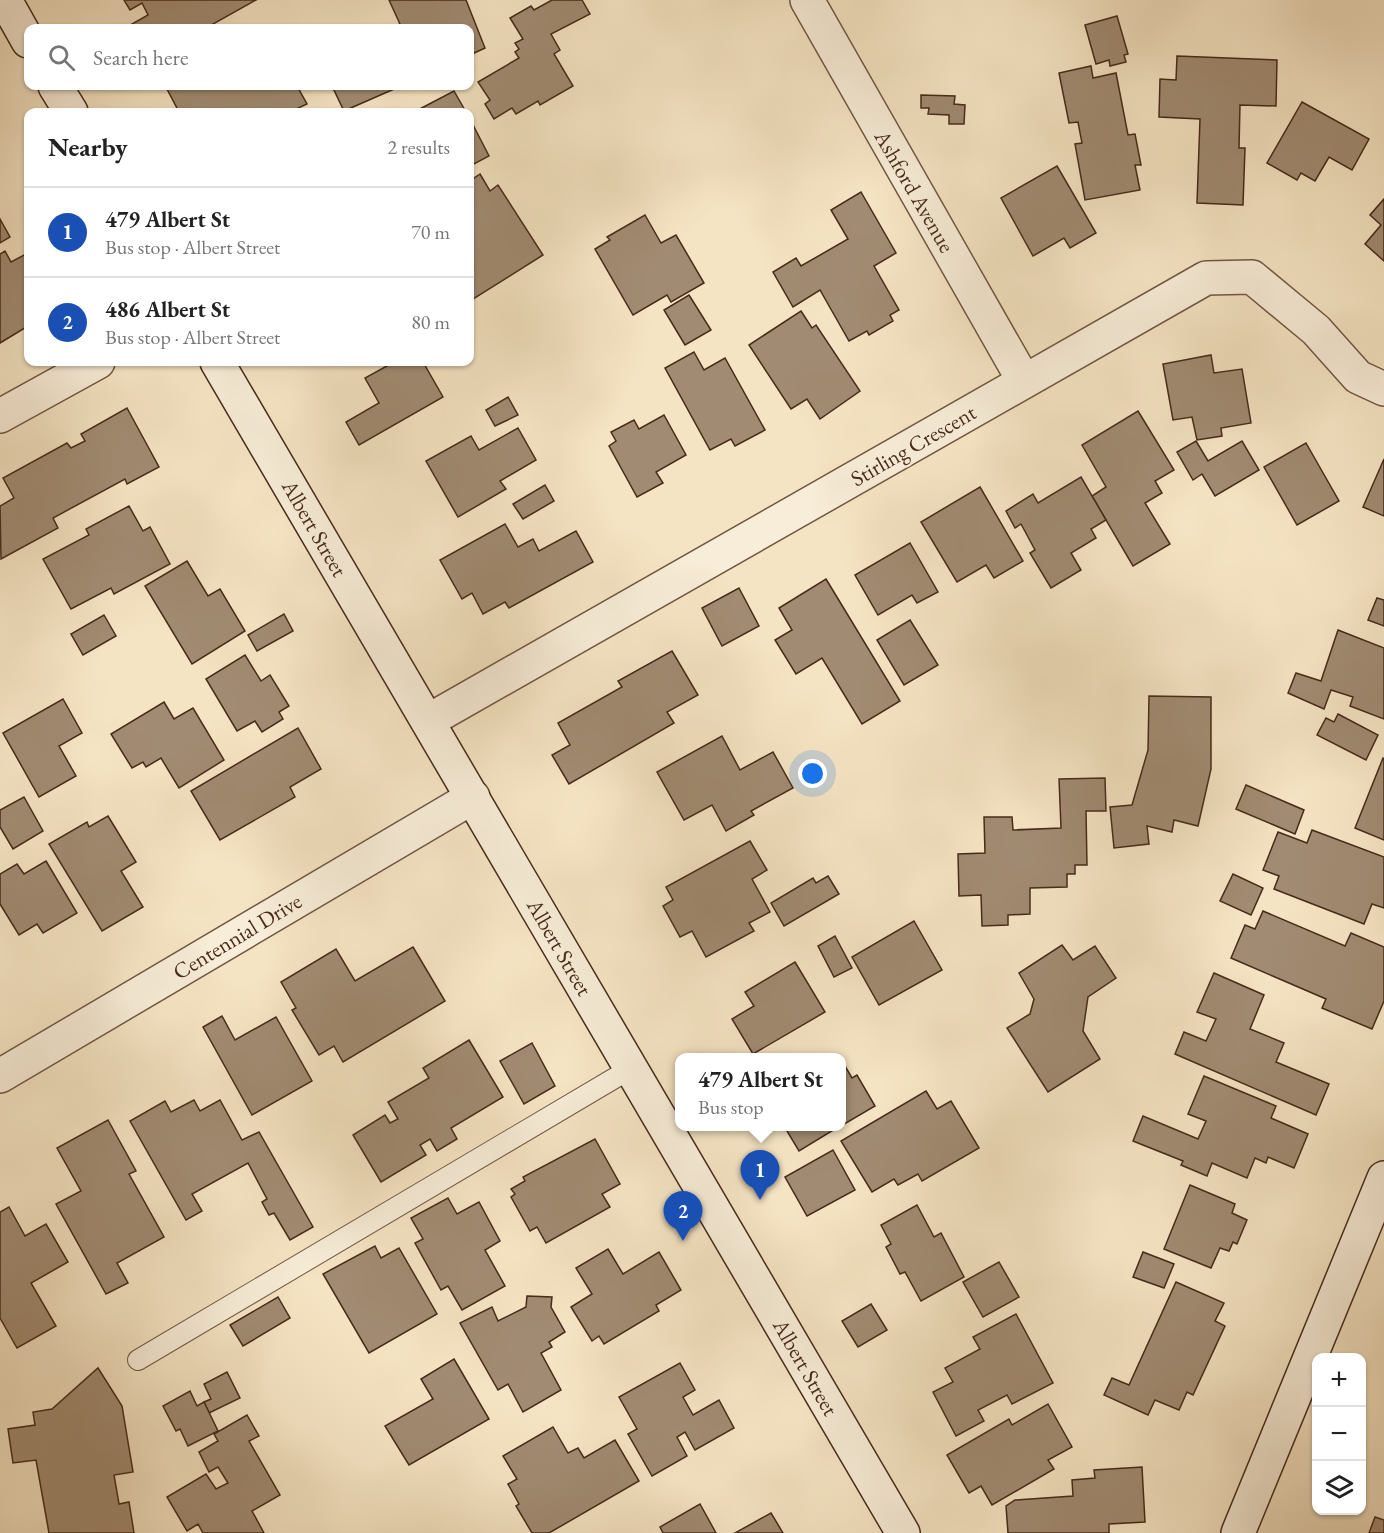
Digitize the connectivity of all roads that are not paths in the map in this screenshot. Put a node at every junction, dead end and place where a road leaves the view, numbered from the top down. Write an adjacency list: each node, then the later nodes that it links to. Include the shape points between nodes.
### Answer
1 (5, 0): 3 (street)
2 (807, 0): 8 (street, Ashford Avenue)
3 (24, 34)
4 (57, 90): 5 (street)
5 (69, 108)
6 (91, 366): 10 (street)
7 (219, 366): 11 (street, Albert Street)
8 (1024, 381): 9 (street, Stirling Crescent, via 1206,278 1252,277 1316,330 1358,377); 11 (street, Stirling Crescent)
9 (1384, 389)
10 (0, 416)
11 (428, 721): 12 (street, Albert Street)
12 (473, 796): 13 (street, Albert Street); 14 (street, Centennial Drive)
13 (630, 1069): 16 (lane); 17 (street, Albert Street)
14 (0, 1076)
15 (1384, 1178): 18 (street)
16 (138, 1360)
17 (903, 1533)
18 (1238, 1533)

